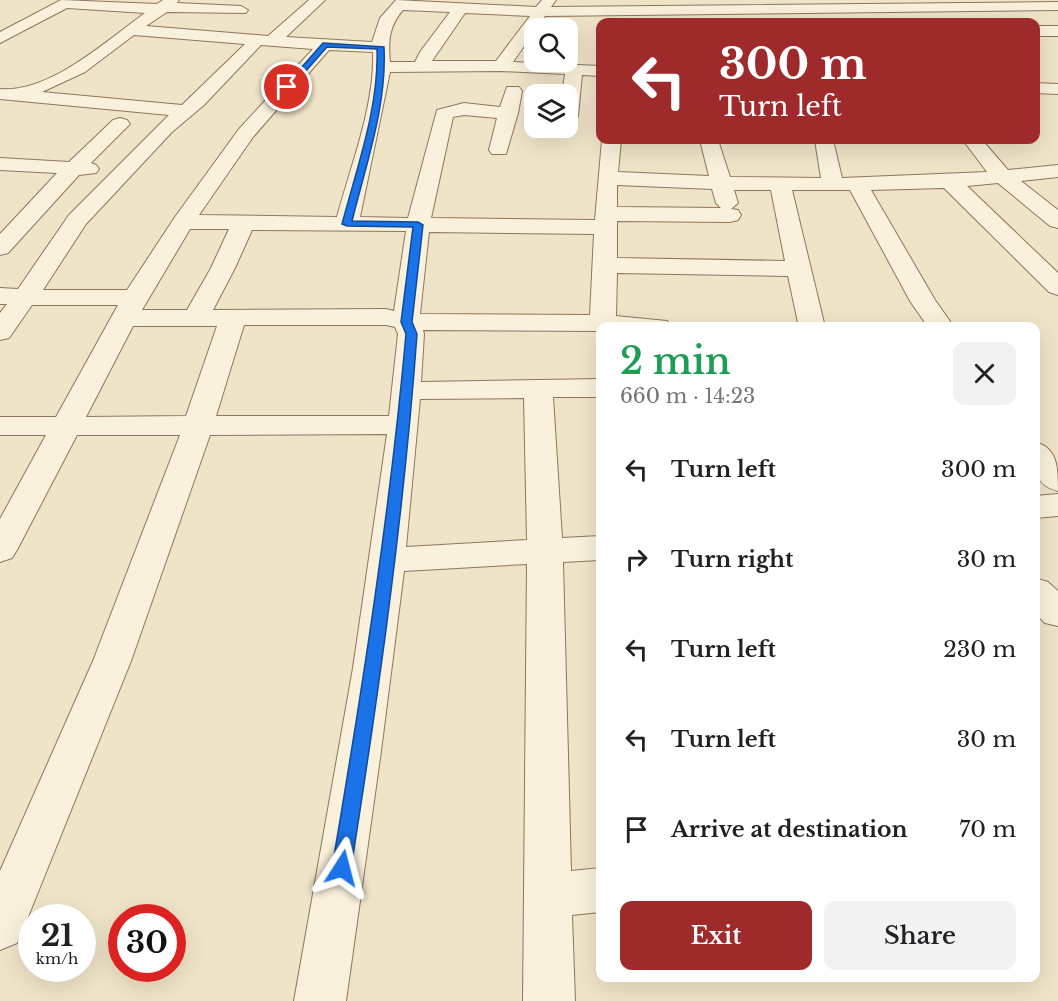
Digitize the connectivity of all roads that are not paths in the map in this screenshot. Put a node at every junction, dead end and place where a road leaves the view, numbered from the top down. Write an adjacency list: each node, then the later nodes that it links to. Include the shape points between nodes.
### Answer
1 (318, 0): 21 (street)
2 (68, 2): 5 (street); 14 (street)
3 (401, 3): 9 (street); 23 (street, via 388,18 380,38)
4 (1037, 3): 7 (street); 8 (street); 16 (street)
5 (166, 5): 6 (street); 17 (street)
6 (248, 5): 19 (street)
7 (800, 5): 11 (street)
8 (1058, 6)
9 (461, 8): 10 (street); 24 (street)
10 (540, 11): 12 (street); 15 (street); 26 (street)
11 (771, 16): 12 (street)
12 (697, 17)
13 (10, 18): 14 (street)
14 (40, 19): 20 (street)
15 (596, 19)
16 (1058, 29): 18 (street)
17 (131, 30): 19 (street); 32 (street, via 87,63 47,85)
18 (1040, 31)
19 (210, 34): 21 (street)
20 (0, 38)
21 (266, 40): 22 (street); 33 (street)
22 (325, 45): 23 (street); 57 (street, via 246,133)
23 (381, 47): 25 (street)
24 (422, 66): 25 (street); 26 (street)
25 (381, 67): 59 (street, via 378,97)
26 (510, 67): 27 (street); 34 (street)
27 (524, 68)
28 (578, 70): 29 (street)
29 (596, 71)
30 (1040, 88): 31 (street)
31 (1058, 89)
32 (0, 94): 33 (street)
33 (185, 111): 37 (street)
34 (509, 113): 42 (street); 60 (street, via 464,109 444,114)
35 (98, 123): 36 (street)
36 (120, 124): 37 (street); 44 (street)
37 (165, 128): 45 (street)
38 (611, 144): 48 (street)
39 (710, 144): 52 (street)
40 (825, 144): 50 (street)
41 (975, 144): 47 (street)
42 (499, 150)
43 (0, 164): 44 (street)
44 (73, 169): 45 (street); 62 (street)
45 (123, 170): 66 (street)
46 (1058, 171): 47 (street)
47 (1002, 176): 49 (street); 56 (street)
48 (607, 177): 52 (street); 55 (street)
49 (949, 181): 51 (street); 65 (street)
50 (832, 182): 51 (street); 53 (street)
51 (856, 182): 73 (street)
52 (722, 183): 53 (street); 54 (street)
53 (780, 183): 64 (street)
54 (730, 215): 55 (street); 61 (street)
55 (606, 221): 60 (street); 63 (street)
56 (1058, 221)
57 (183, 222): 58 (street); 67 (street)
58 (243, 222): 59 (street); 68 (street)
59 (347, 224): 60 (street)
60 (418, 225): 70 (street)
61 (735, 236)
62 (0, 248)
63 (604, 265): 64 (street); 71 (street)
64 (799, 269): 72 (street)
65 (1058, 286)
66 (12, 296): 67 (street); 75 (street)
67 (129, 308): 68 (street); 82 (street)
68 (195, 319): 69 (street)
69 (232, 320): 70 (street, via 386,317); 81 (street)
70 (406, 322): 74 (street); 78 (street, via 411,334)
71 (603, 322)
72 (811, 322)
73 (938, 322)
74 (596, 324)
75 (0, 332)
76 (596, 388): 77 (street)
77 (538, 390): 78 (street); 89 (street)
78 (407, 391): 79 (street)
79 (404, 425): 81 (street); 90 (street)
80 (0, 426): 82 (street)
81 (198, 426): 82 (street); 93 (street, via 112,662)
82 (65, 427): 88 (street)
83 (1040, 458): 84 (street)
84 (1058, 481)
85 (1058, 505): 86 (street)
86 (1040, 507)
87 (596, 548): 89 (street)
88 (0, 550)
89 (545, 551): 90 (street); 92 (street)
90 (388, 560): 94 (street)
91 (596, 890): 92 (street)
92 (547, 894): 95 (street)
93 (0, 927)
94 (320, 1001)
95 (549, 1001)

